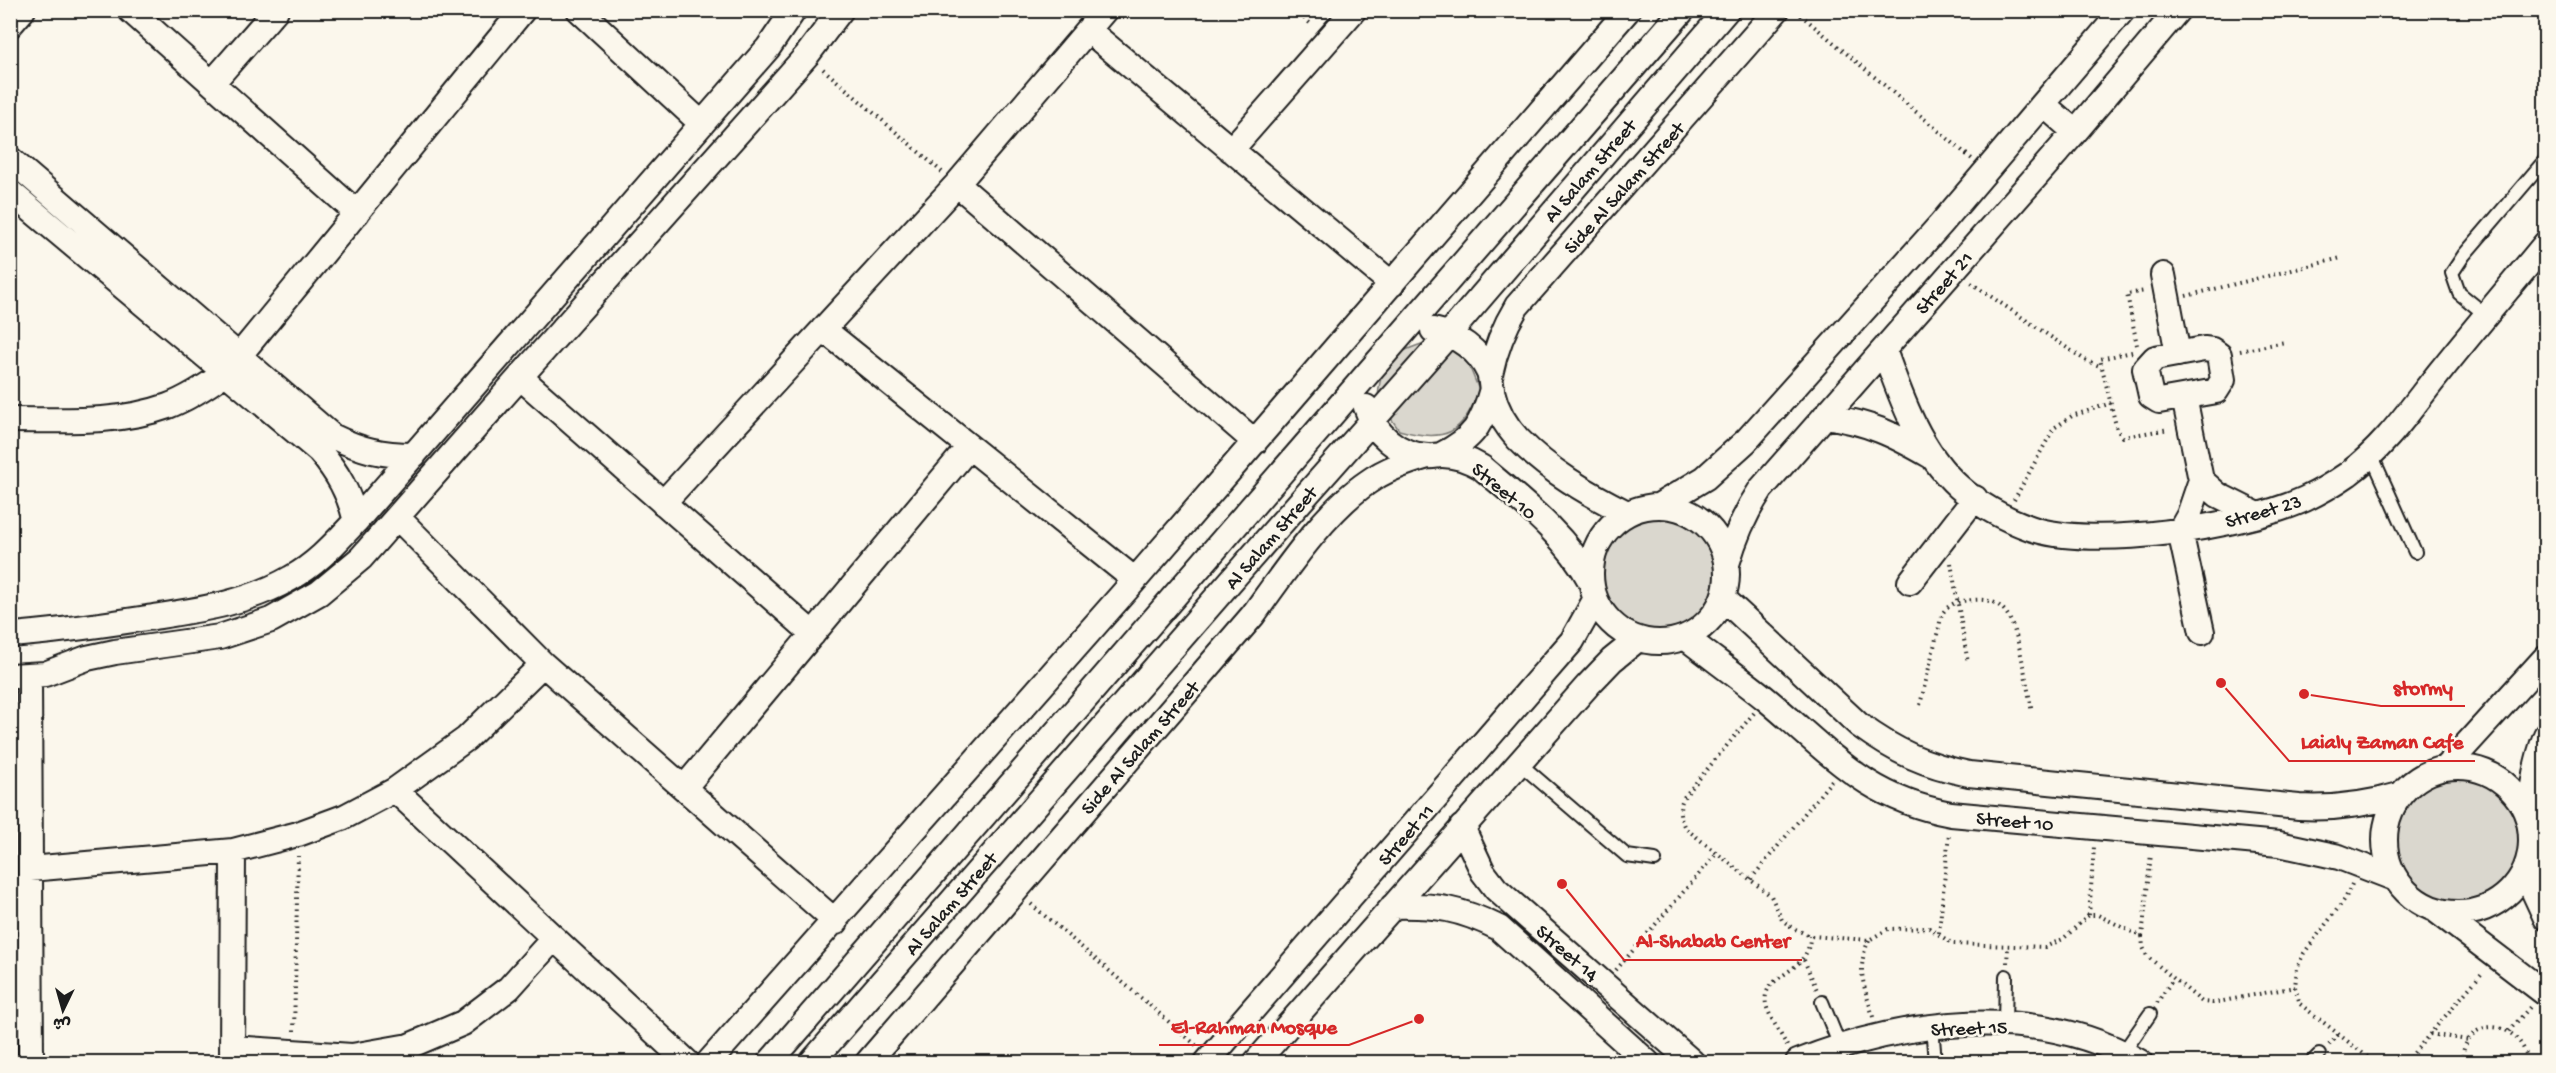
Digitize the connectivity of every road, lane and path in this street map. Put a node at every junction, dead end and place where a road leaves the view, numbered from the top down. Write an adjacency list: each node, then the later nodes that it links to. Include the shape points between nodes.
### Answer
1 (23, 10): 17 (street)
2 (130, 10): 20 (street)
3 (276, 10): 20 (street)
4 (523, 10): 31 (street)
5 (579, 10): 22 (street)
6 (794, 10): 22 (street, via 768,48)
7 (840, 10): 19 (street)
8 (1105, 10): 18 (street)
9 (1354, 10): 24 (street)
10 (1628, 10): 37 (street)
11 (1683, 10): 41 (street, Al Salam Street)
12 (1727, 10): 30 (street, Al Salam Street)
13 (1777, 10): 32 (street, Side Al Salam Street)
14 (1795, 10): 27 (path)
15 (2123, 10): 21 (street, Street 21)
16 (2178, 10): 23 (street, Street 21)
17 (10, 25)
18 (1088, 30): 24 (street); 28 (street)
19 (807, 55): 28 (path); 49 (street)
20 (212, 83): 31 (street)
21 (2043, 104): 23 (street); 27 (street, Street 21)
22 (702, 124): 60 (street)
23 (2075, 132): 35 (street, Street 21)
24 (1232, 150): 37 (street)
25 (10, 159): 47 (street)
26 (2546, 159): 39 (lane, via 2452,273 2459,293)
27 (1986, 171): 66 (street, Street 21, via 1726,461 1690,489)
28 (957, 184): 40 (street); 57 (street)
29 (10, 192): 47 (street)
30 (1554, 210): 32 (street); 42 (street, Al Salam Street)
31 (357, 213): 47 (street)
32 (1581, 235): 51 (street, Side Al Salam Street, via 1517,306 1495,351)
33 (2546, 243): 39 (street, Street 23)
34 (2341, 258): 38 (path)
35 (1953, 271): 44 (street, Street 21); 48 (path, via 2085,360)
36 (2163, 275): 38 (street)
37 (1392, 284): 57 (street)
38 (2168, 301): 45 (street)
39 (2486, 315): 59 (street, Street 23)
40 (823, 329): 58 (street); 65 (street)
41 (1406, 329): 42 (street); 50 (street, Al Salam Street)
42 (1449, 334): 51 (street, via 1473,351); 56 (street, Al Salam Street)
43 (2285, 342): 46 (path)
44 (1884, 350): 54 (street, Street 21); 62 (street, Street 23, via 1896,386)
45 (2178, 354): 46 (street, via 2204,349); 52 (street, via 2155,357 2145,369 2151,396 2159,401)
46 (2219, 356): 52 (street, via 2223,374 2216,391)
47 (232, 364): 55 (street, via 198,392 137,415); 60 (street, via 332,436 385,455); 71 (street, via 337,471)
48 (2102, 367)
49 (519, 377): 65 (street); 70 (street)
50 (1361, 382): 56 (street, Street 10); 155 (street, Al Salam Street)
51 (1491, 382): 61 (street, Side Al Salam Street, via 1483,418 1476,430 1466,440); 67 (street, via 1504,422 1519,439 1569,482)
52 (2184, 397): 63 (street)
53 (2111, 403): 69 (path, via 2072,416 2054,428)
54 (1825, 416): 62 (street, Street 23, via 1859,421); 77 (street, Street 21, via 1755,496 1734,537)
55 (10, 420)
56 (1371, 421): 61 (street, Street 10, via 1394,445); 72 (street, Al Salam Street)
57 (1255, 442): 78 (street)
58 (969, 447): 78 (street); 85 (street)
59 (2371, 454): 68 (street, Street 23, via 2348,474 2305,499); 76 (lane)
60 (414, 455): 71 (street)
61 (1435, 456): 75 (street, Side Al Salam Street, via 1386,471 1368,482); 80 (street, Street 10, via 1469,460 1481,467 1552,530 1581,564)
62 (1932, 456): 64 (street, Street 23, via 1959,487)
63 (2201, 480): 68 (street, via 2218,495); 73 (street)
64 (1975, 498): 69 (street, Street 23); 74 (street)
65 (663, 503): 85 (street)
66 (1658, 506): 67 (street); 77 (street, via 1677,508 1695,516 1721,545)
67 (1627, 513): 80 (street, via 1602,535 1594,550)
68 (2258, 515): 73 (street, Street 23)
69 (2005, 516): 73 (street, Street 23, via 2031,528 2071,536)
70 (397, 517): 91 (street); 92 (street, via 361,558 319,593 272,620 220,637 106,654)
71 (356, 521): 83 (street, via 325,554 292,578 257,595 219,606)
72 (1277, 528): 75 (street); 156 (street, Al Salam Street)
73 (2180, 531): 84 (street)
74 (1946, 535): 79 (street); 82 (path)
75 (1302, 548): 118 (street, Side Al Salam Street, via 1253,615)
76 (2415, 552)
77 (1727, 564): 81 (street)
78 (1135, 580): 123 (street)
79 (1910, 582)
80 (1593, 591): 88 (street, via 1604,615 1617,628); 130 (street, Street 11, via 1572,641)
81 (1723, 598): 87 (street, via 1708,621); 103 (street, Street 10, via 1859,725 1902,753 1939,768 2299,807 2334,809 2367,805)
82 (1958, 601): 90 (path); 95 (path, via 1948,605 1942,614); 96 (path, via 1984,599 2005,611 2013,627)
83 (64, 631): 86 (street); 92 (street, via 68,644)
84 (2202, 632)
85 (813, 634): 101 (street)
86 (10, 635)
87 (1685, 637): 88 (street, via 1668,642); 94 (street, Street 10)
88 (1638, 639): 98 (street, Street 11, via 1597,676)
89 (2546, 657): 100 (street)
90 (1968, 663)
91 (543, 664): 101 (street); 102 (street, via 466,739)
92 (60, 669): 93 (street)
93 (20, 676): 115 (street)
94 (1766, 699): 99 (street, Street 10); 111 (path, via 1684,797 1680,807 1685,828)
95 (1920, 705)
96 (2032, 712)
97 (2546, 735): 105 (street, via 2531,788)
98 (1519, 763): 106 (street, Street 11); 112 (lane, via 1627,856)
99 (1843, 766): 104 (street, Street 10, via 1894,798); 116 (path)
100 (2445, 768): 103 (street, via 2427,773); 105 (street, via 2461,766 2492,775 2520,801)
101 (684, 788): 123 (street)
102 (395, 790): 109 (street, via 344,817); 127 (street)
103 (2399, 795): 117 (street, via 2386,822 2385,851)
104 (1951, 814): 107 (street, Street 10); 124 (path)
105 (2530, 822): 114 (street)
106 (1462, 827): 119 (street, Street 11); 134 (street, Street 14, via 1483,872 1496,889)
107 (2095, 828): 108 (street, Street 10); 121 (path)
108 (2153, 833): 113 (street, Street 10, via 2279,844); 126 (path)
109 (298, 834): 110 (street); 147 (path)
110 (233, 851): 115 (street); 148 (street)
111 (1718, 853): 116 (path); 134 (path)
112 (1655, 860)
113 (2361, 864): 117 (street, Street 10); 136 (path, via 2345,899 2304,953)
114 (2528, 867): 120 (street, via 2499,901 2457,913); 122 (street)
115 (30, 869): 149 (street)
116 (1750, 879): 125 (path, via 1771,896 1782,920)
117 (2396, 879): 120 (street, via 2413,897)
118 (1016, 891): 152 (path); 157 (street, Side Al Salam Street)
119 (1393, 906): 135 (street, Street 11); 159 (street, Street 14, via 1450,908 1499,928)
120 (2435, 909): 129 (street)
121 (2089, 915): 124 (path, via 2063,939 2045,947 1953,944); 126 (path, via 2098,915)
122 (2546, 918)
123 (836, 922): 154 (street)
124 (1939, 933): 128 (path, via 1929,928 1888,929)
125 (1810, 936): 128 (path); 131 (path)
126 (2142, 936): 133 (path, via 2147,956)
127 (554, 938): 147 (street, via 509,988 463,1023 410,1046 352,1056); 153 (street)
128 (1869, 940): 144 (path, via 1861,970)
129 (2497, 955): 137 (street); 143 (path)
130 (1295, 960): 135 (street); 152 (street, Street 11)
131 (1804, 960): 138 (path); 150 (path, via 1770,984 1766,997 1767,1007)
132 (2006, 975): 140 (lane)
133 (2173, 979): 136 (path, via 2202,1002 2213,1003); 139 (path)
134 (1603, 984): 160 (street, Street 14)
135 (1322, 986): 158 (street, Street 11)
136 (2295, 987): 162 (path, via 2300,1005)
137 (2545, 993): 142 (path)
138 (1822, 1002): 146 (lane)
139 (2150, 1014): 151 (lane)
140 (2005, 1024): 141 (street, Street 15); 151 (street, Street 15, via 2046,1028 2085,1038)
141 (1932, 1026): 144 (street, Street 15); 161 (lane)
142 (2509, 1031): 145 (path, via 2495,1026 2480,1029); 165 (path)
143 (2430, 1034): 145 (path); 163 (path)
144 (1878, 1037): 146 (street, Street 15)
145 (2468, 1040): 164 (path)
146 (1840, 1046): 150 (street, Street 15)
147 (294, 1052): 148 (street)
148 (232, 1055)
149 (24, 1056)
150 (1794, 1058)
151 (2131, 1058)
152 (1209, 1060)
153 (687, 1062)
154 (709, 1062)
155 (770, 1062)
156 (812, 1062)
157 (868, 1062)
158 (1256, 1062)
159 (1647, 1062)
160 (1692, 1062)
161 (1935, 1062)
162 (2374, 1062)
163 (2406, 1062)
164 (2462, 1062)
165 (2528, 1062)

